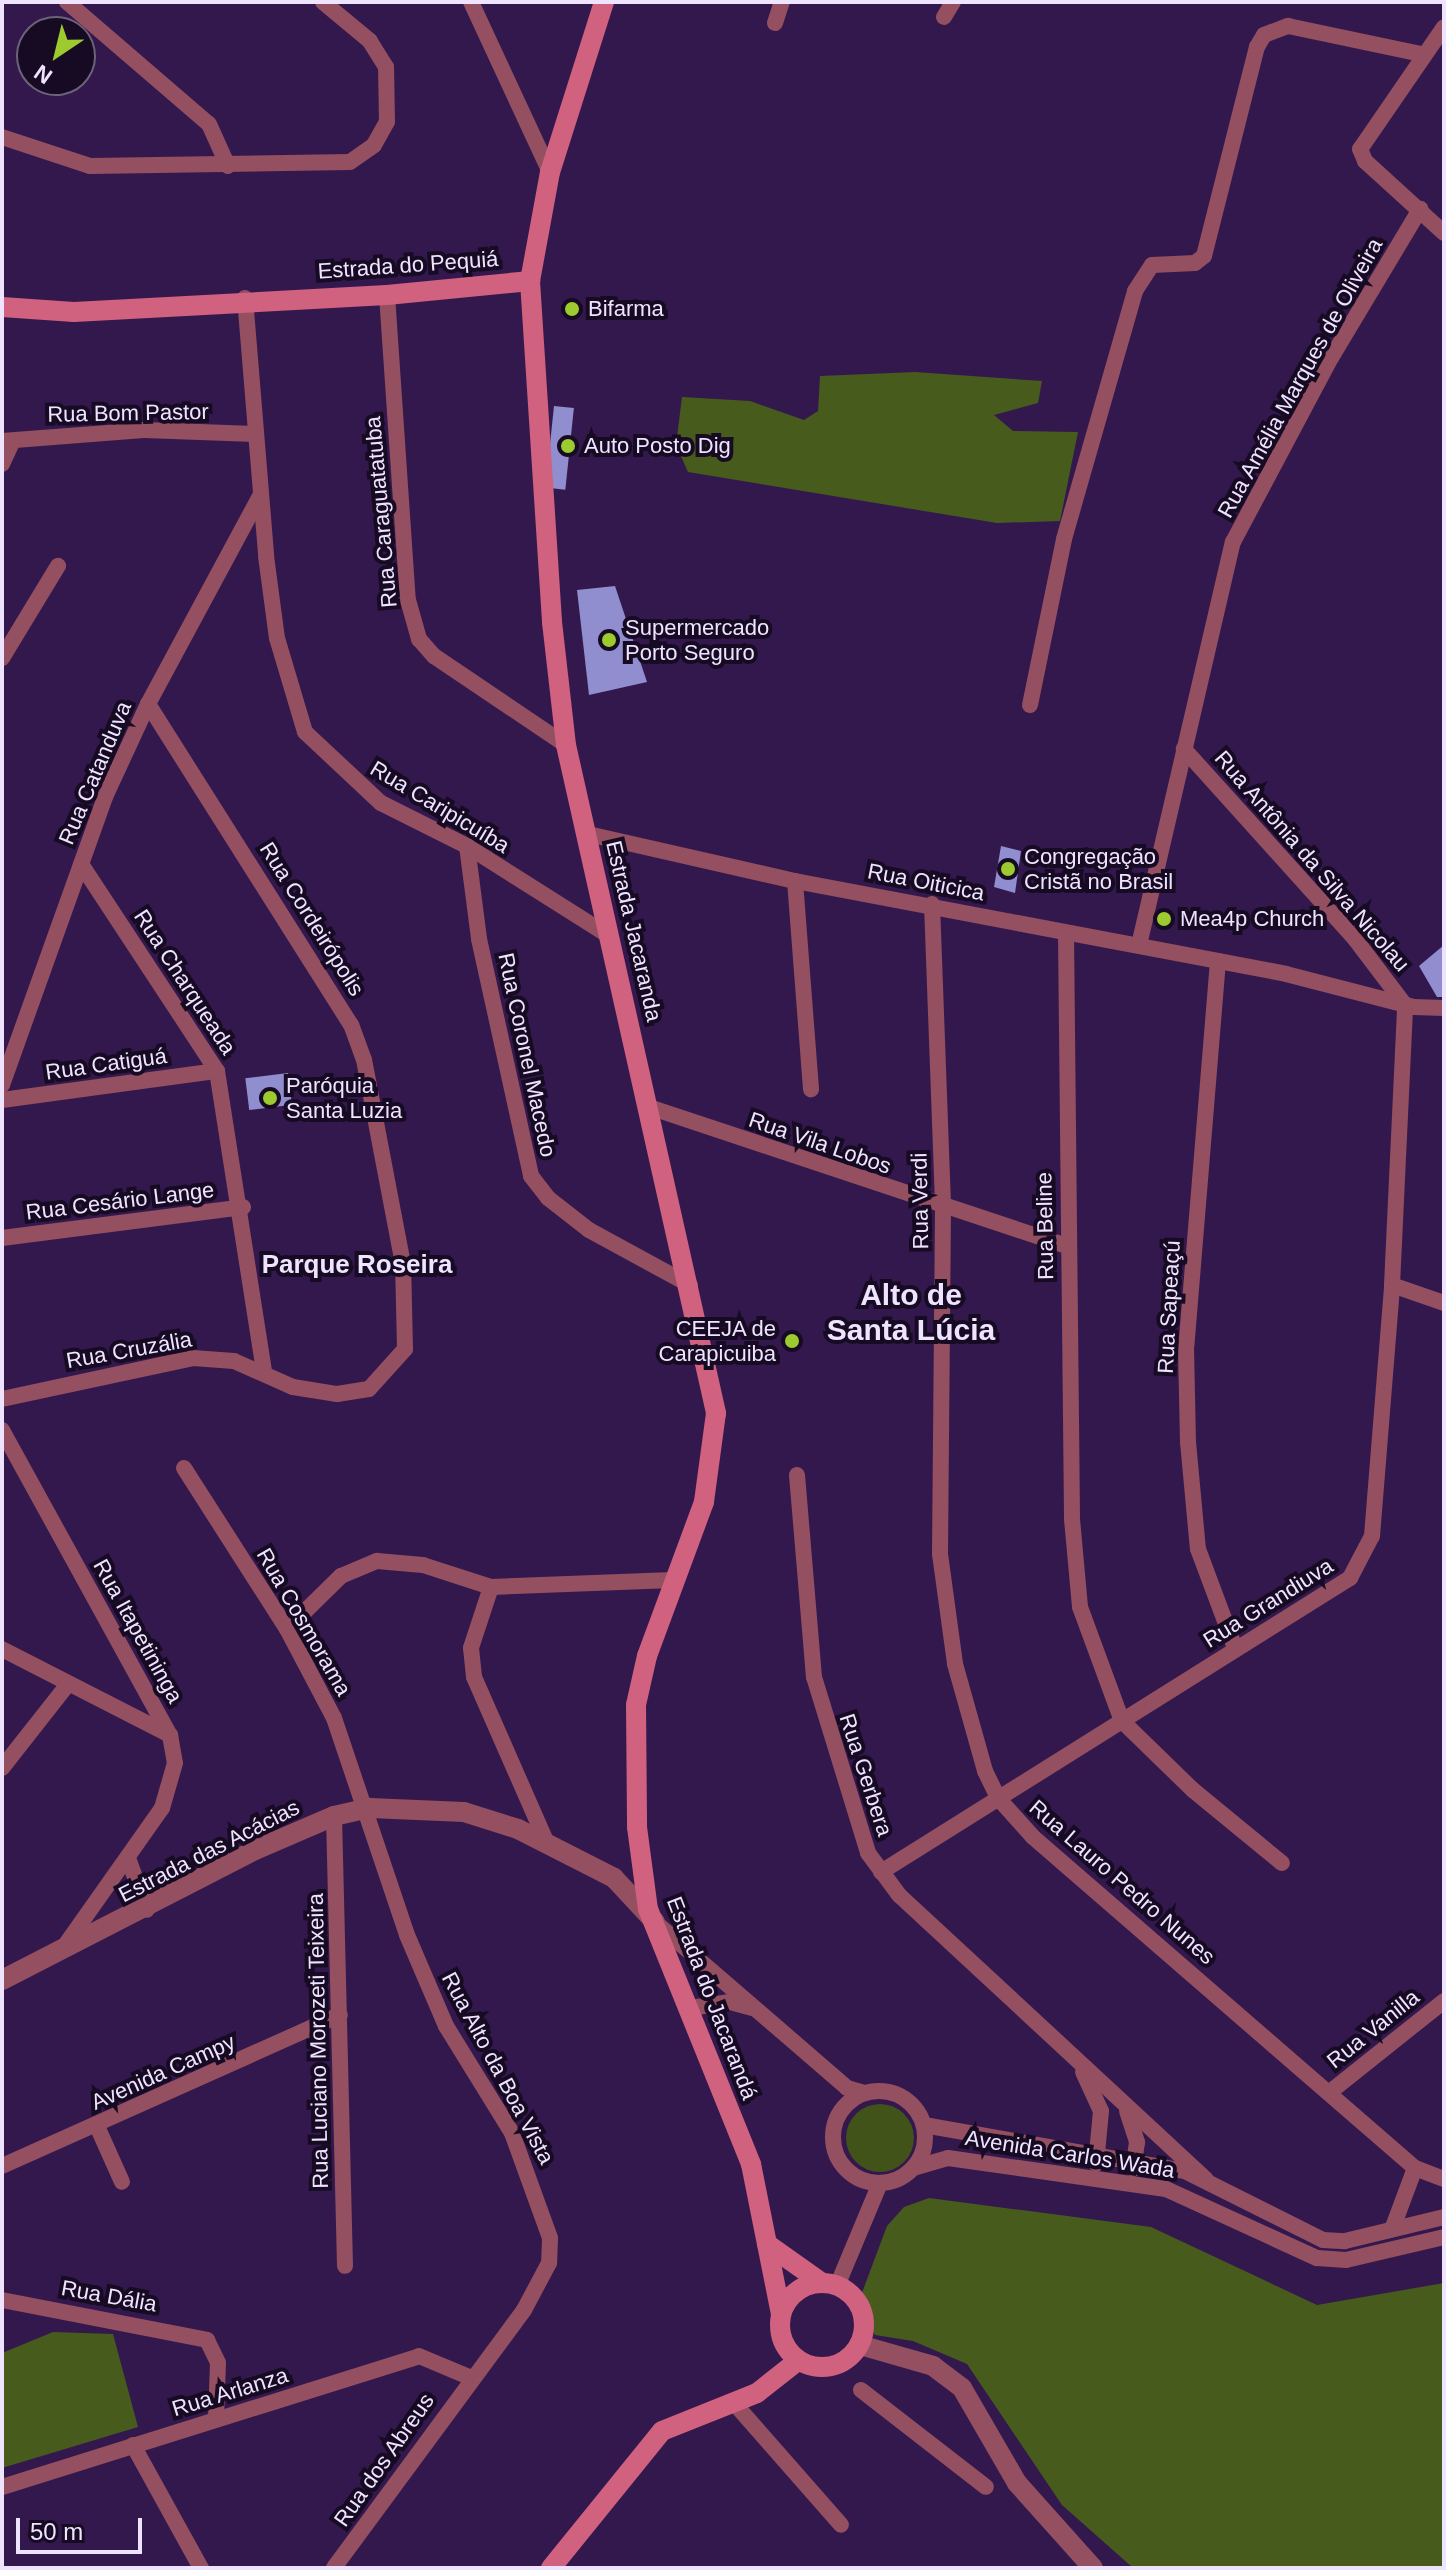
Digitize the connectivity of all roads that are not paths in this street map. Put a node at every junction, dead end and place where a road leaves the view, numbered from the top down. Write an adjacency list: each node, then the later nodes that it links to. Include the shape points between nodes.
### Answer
1 (67, 2): 10 (street, via 209,124)
2 (323, 2): 10 (street, via 370,41 386,67 387,122 364,155 329,165)
3 (471, 2): 11 (street)
4 (604, 2): 11 (main road, Estrada do Pequiá)
5 (782, 2): 6 (street)
6 (775, 23)
7 (1444, 27): 8 (street)
8 (1421, 54): 12 (street, via 1360,149 1365,161); 25 (street, via 1305,27 1275,28 1264,35 1248,66 1206,246 1195,263 1152,265 1135,291 1053,581)
9 (2, 137): 10 (street, via 90,166)
10 (228, 166)
11 (550, 172): 14 (main road, Estrada do Pequiá)
12 (1420, 209): 13 (street); 27 (street, Rua Amélia Marques de Oliveira, via 1331,358 1233,542)
13 (1444, 233)
14 (530, 281): 15 (main road, Estrada do Pequiá); 26 (main road, Estrada Jacaranda)
15 (387, 295): 16 (main road, Estrada do Pequiá); 26 (street, Rua Caraguatatuba, via 408,600 419,639 434,656)
16 (245, 298): 17 (main road, Estrada do Pequiá, via 74,312); 18 (street, Rua Caripicuíba)
17 (2, 307)
18 (255, 434): 19 (street, Rua Bom Pastor, via 144,430); 21 (street, Rua Caripicuíba)
19 (8, 440): 20 (street)
20 (2, 464)
21 (262, 492): 24 (street, Rua Catanduva); 29 (street, Rua Caripicuíba, via 277,638 305,732 381,803)
22 (58, 566): 23 (street)
23 (2, 658)
24 (148, 704): 30 (street, Rua Catanduva); 51 (street, Rua Cordeirópolis, via 344,1008 364,1060 399,1238 406,1338 387,1374 369,1389 337,1394 293,1387)
25 (1030, 705)
26 (566, 745): 28 (main road, Estrada Jacaranda)
27 (1184, 749): 35 (street, Rua Amélia Marques de Oliveira); 37 (street, Rua Antônia da Silva Nicolau, via 1355,939)
28 (588, 834): 31 (street, Rua Oiticica); 34 (main road, Estrada Jacaranda)
29 (467, 846): 34 (street, Rua Caripicuíba); 48 (street, Rua Coronel Macedo, via 479,939 531,1176 548,1198 589,1230)
30 (81, 864): 39 (street, Rua Charqueada); 40 (street, Rua Catanduva)
31 (795, 881): 32 (street, Rua Oiticica); 41 (street)
32 (932, 904): 33 (street, Rua Oiticica); 45 (street, Rua Verdi)
33 (1066, 933): 35 (street, Rua Oiticica); 47 (street, Rua Beline)
34 (608, 935): 43 (main road, Estrada Jacaranda)
35 (1139, 945): 36 (street, Rua Oiticica)
36 (1218, 961): 37 (street, Rua Oiticica); 60 (street, Rua Sapeaçú, via 1187,1395 1198,1549)
37 (1405, 1005): 38 (street, Rua Oiticica); 49 (street, Rua Grandiuva)
38 (1444, 1008)
39 (217, 1071): 42 (street, Rua Catiguá); 44 (street, Rua Charqueada)
40 (2, 1085)
41 (811, 1089)
42 (2, 1100)
43 (652, 1108): 45 (street, Rua Vila Lobos); 48 (main road, Estrada Jacaranda)
44 (243, 1207): 46 (street, Rua Cesário Lange); 51 (street, Rua Charqueada)
45 (943, 1209): 47 (street, Rua Vila Lobos); 56 (street, Rua Verdi)
46 (2, 1238)
47 (1066, 1246): 63 (street, Rua Beline, via 1072,1519 1080,1607)
48 (690, 1285): 57 (main road, Estrada Jacaranda, via 716,1440 704,1502)
49 (1392, 1285): 50 (street); 60 (street, Rua Grandiuva, via 1372,1536 1364,1560 1350,1578)
50 (1444, 1303)
51 (264, 1370): 52 (street, Rua Cruzália, via 193,1358)
52 (2, 1399)
53 (2, 1430): 64 (street, Rua Itapetininga)
54 (184, 1468): 59 (street, Rua Cosmorama)
55 (797, 1475): 72 (street, Rua Gerbera, via 814,1677 851,1810)
56 (939, 1497): 66 (street, Rua Lauro Pedro Nunes, via 944,1602 952,1648 967,1714)
57 (673, 1580): 58 (street); 74 (main road, Estrada do Jacarandá, via 636,1705 637,1827)
58 (491, 1587): 59 (street, via 423,1565 377,1561 341,1576); 69 (street, via 471,1648 474,1677)
59 (287, 1629): 67 (street, Rua Cosmorama, via 334,1718)
60 (1235, 1648): 63 (street, Rua Grandiuva)
61 (2, 1649): 62 (street)
62 (68, 1684): 64 (street); 65 (street)
63 (1122, 1721): 66 (street, Rua Grandiuva); 71 (street, via 1204,1800)
64 (170, 1735): 70 (street, Rua Itapetininga, via 175,1763 170,1790)
65 (2, 1768)
66 (998, 1798): 72 (street, Rua Grandiuva); 82 (street, Rua Lauro Pedro Nunes, via 1033,1837)
67 (370, 1808): 68 (street, Estrada das Acácias); 69 (street, Estrada das Acácias, via 464,1812); 108 (street, Rua Alto da Boa Vista, via 413,1948 446,2026 512,2133 550,2238 549,2263 524,2310)
68 (334, 1816): 73 (street, Estrada das Acácias, via 255,1850); 80 (street, Rua Luciano Morozeti Teixeira)
69 (547, 1843): 74 (street, Estrada das Acácias, via 614,1878)
70 (128, 1858): 73 (street); 75 (street, Rua Itapetininga)
71 (1282, 1863)
72 (881, 1872): 81 (street, Rua Gerbera)
73 (147, 1910): 75 (street, Estrada das Acácias)
74 (655, 1922): 78 (main road, Estrada do Jacarandá); 79 (street)
75 (63, 1950): 76 (street, Estrada das Acácias)
76 (2, 1980)
77 (1444, 2001): 82 (street, Rua Vanilla)
78 (691, 2008): 79 (street, via 730,2002); 101 (main road, Estrada do Jacarandá, via 751,2164)
79 (758, 2010): 83 (street, via 847,2088)
80 (340, 2015): 86 (street, Avenida Campy); 102 (street, Rua Luciano Morozeti Teixeira)
81 (1070, 2055): 84 (street, Rua Gerbera); 87 (street, Rua Gerbera, via 1098,2099)
82 (1330, 2092): 91 (street, Rua Lauro Pedro Nunes)
83 (864, 2093): 85 (street, via 907,2101); 97 (street, via 841,2110 835,2152 852,2175)
84 (1120, 2100): 89 (street, Rua Gerbera, via 1135,2125); 94 (street, Rua Gerbera)
85 (924, 2125): 87 (street, Avenida Carlos Wada); 90 (street, via 924,2148)
86 (97, 2126): 88 (street, Avenida Campy); 95 (street)
87 (1096, 2155): 89 (street, Avenida Carlos Wada); 92 (street, Rua Gerbera)
88 (6, 2160)
89 (1135, 2161): 94 (street, Avenida Carlos Wada); 96 (street, Rua Gerbera)
90 (913, 2168): 92 (street, Avenida Carlos Wada, via 948,2158); 97 (street)
91 (1415, 2168): 93 (street, Rua Lauro Pedro Nunes); 99 (street)
92 (1095, 2178): 96 (street, Avenida Carlos Wada)
93 (1444, 2178)
94 (1206, 2179): 99 (street, Avenida Carlos Wada, via 1323,2240 1345,2241)
95 (122, 2182)
96 (1129, 2182): 100 (street, Avenida Carlos Wada, via 1182,2193 1317,2258 1346,2260)
97 (880, 2183): 103 (street)
98 (1444, 2217): 99 (street, Avenida Carlos Wada)
99 (1393, 2227)
100 (1444, 2237)
101 (767, 2244): 103 (main road); 105 (main road, Estrada do Jacarandá)
102 (345, 2266)
103 (830, 2284): 105 (main road, via 796,2292); 106 (main road, via 864,2317)
104 (2, 2300): 111 (street, Rua Dália, via 207,2340 218,2363)
105 (781, 2314): 107 (main road, via 784,2340)
106 (860, 2345): 107 (main road, via 833,2366); 119 (street, via 933,2366 962,2388 1017,2483)
107 (799, 2360): 110 (main road)
108 (469, 2377): 111 (street, Rua Arlanza, via 419,2356); 117 (street, Rua dos Abreus)
109 (861, 2390): 114 (street)
110 (734, 2403): 115 (street); 118 (main road, via 662,2431)
111 (216, 2418): 112 (street, Rua Arlanza)
112 (133, 2445): 113 (street, Rua Arlanza); 116 (street)
113 (2, 2487)
114 (986, 2487)
115 (841, 2525)
116 (201, 2568)
117 (334, 2568)
118 (551, 2568)
119 (1093, 2568)

